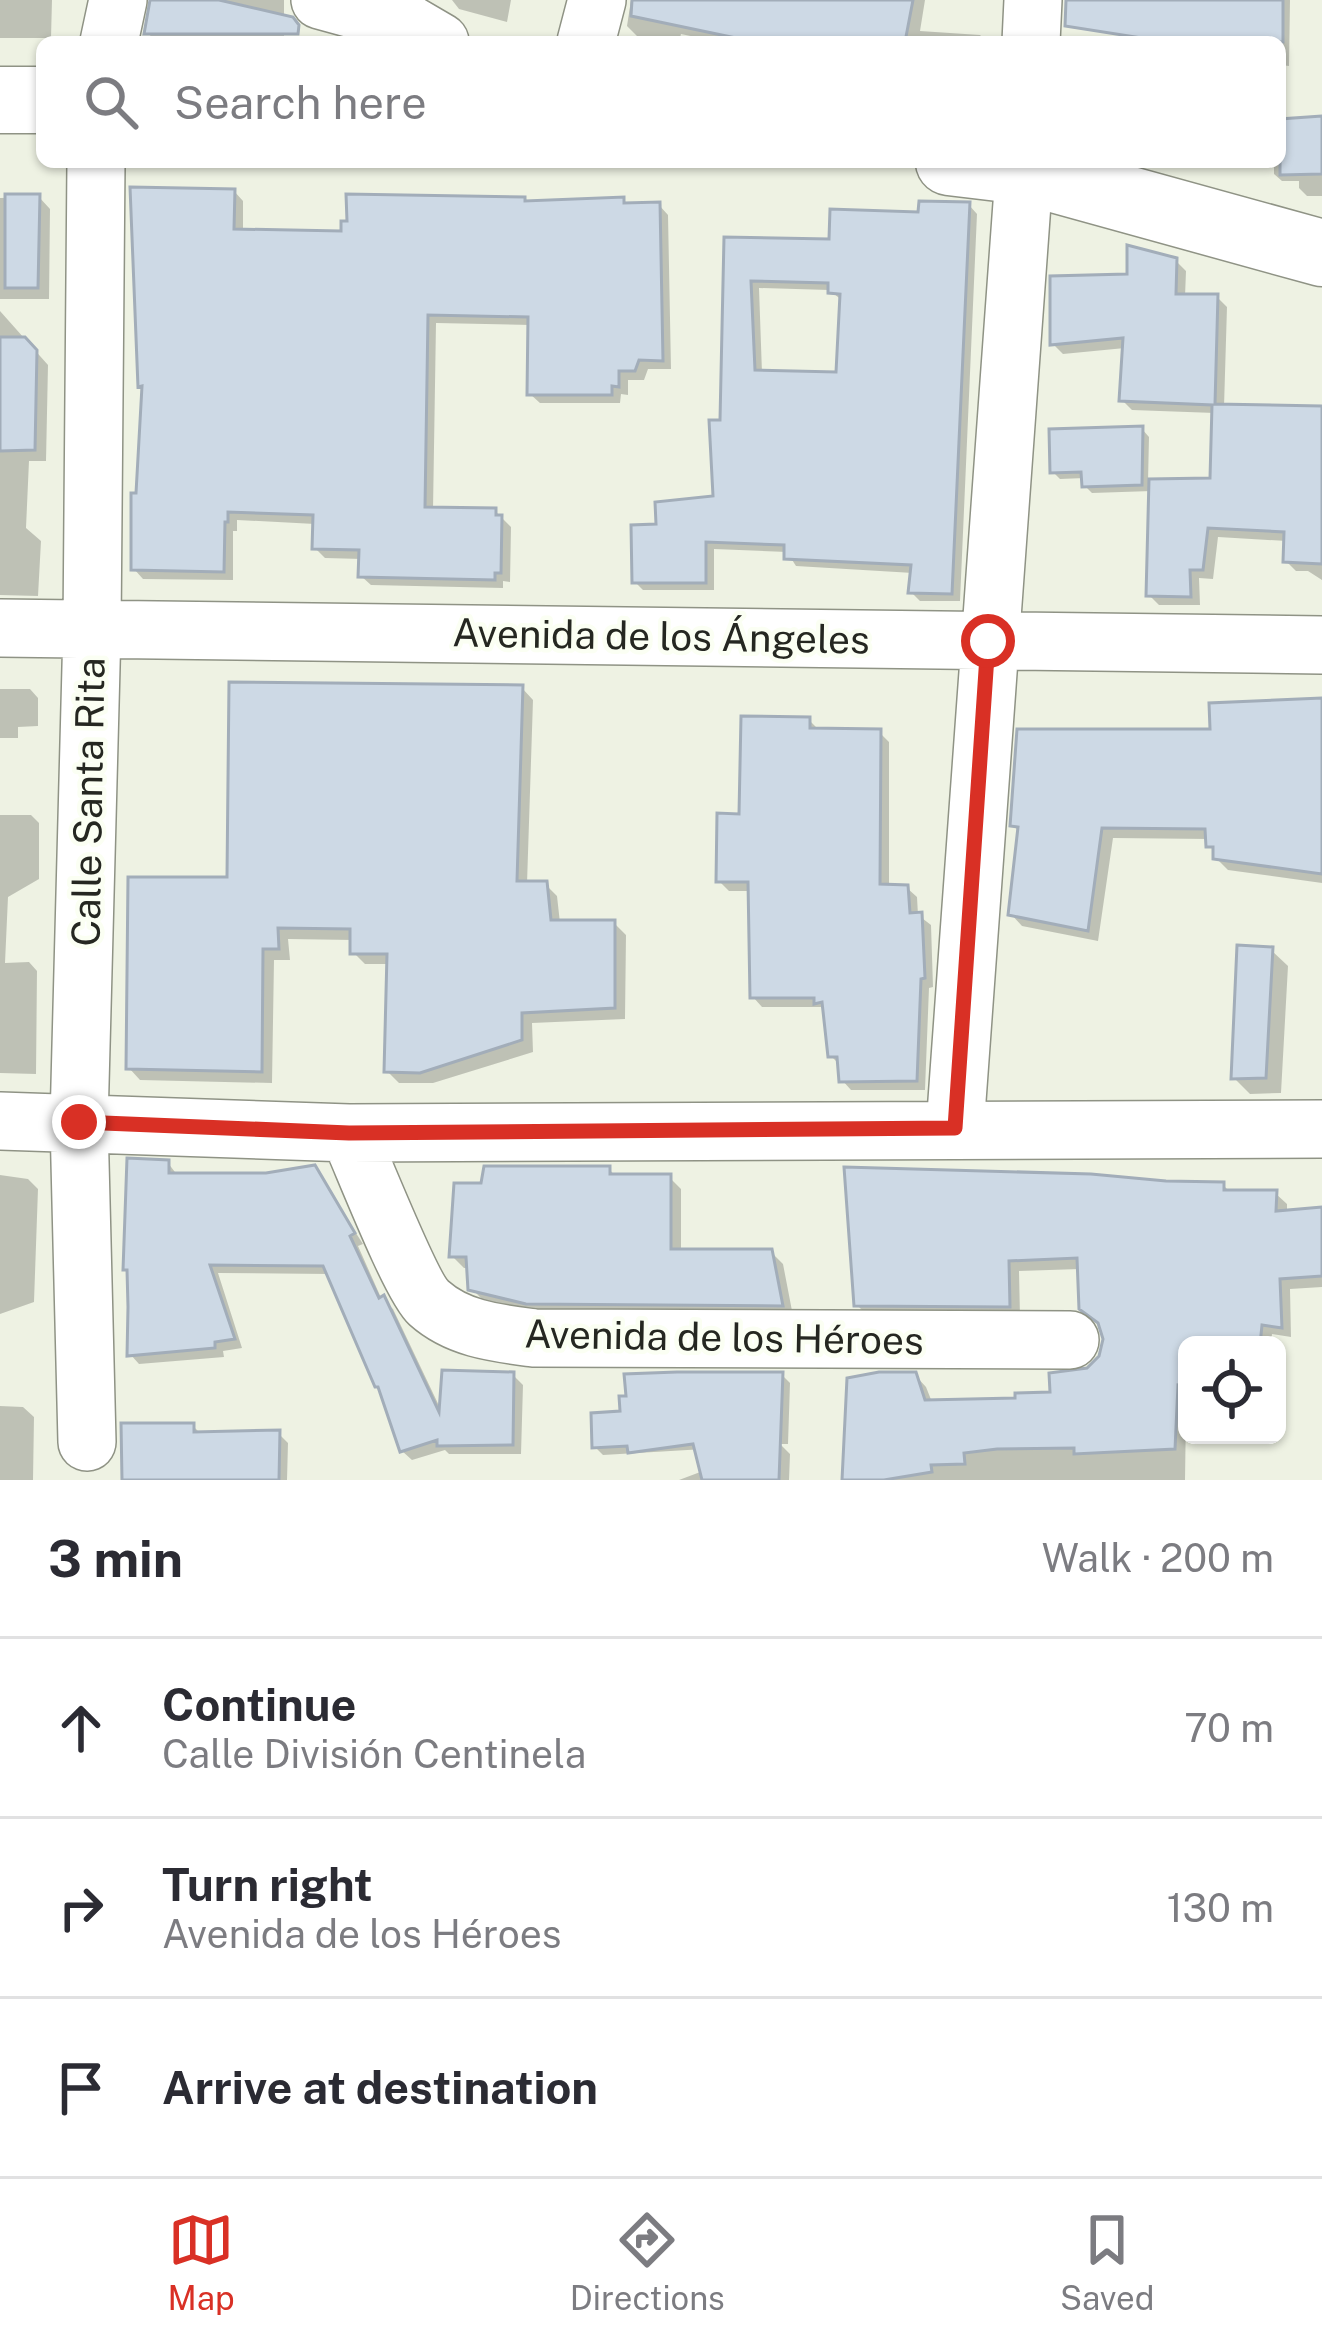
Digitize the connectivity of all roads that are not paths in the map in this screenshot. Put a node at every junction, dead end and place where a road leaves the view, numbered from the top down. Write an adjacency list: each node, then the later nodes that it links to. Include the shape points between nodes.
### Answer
1 (118, 0): 5 (street)
2 (320, 0): 6 (street)
3 (597, 0): 7 (street)
4 (1034, 0): 8 (street)
5 (110, 36)
6 (430, 36)
7 (588, 36)
8 (1031, 36)
9 (0, 100): 10 (main road)
10 (36, 100)
11 (96, 168): 16 (street, Calle Santa Rita)
12 (1025, 168): 17 (street)
13 (1032, 168): 14 (main road)
14 (1322, 253)
15 (0, 628): 16 (street, Avenida de los Ángeles)
16 (92, 629): 17 (street, Avenida de los Ángeles); 20 (street, Calle Santa Rita)
17 (988, 641): 18 (street, Avenida de los Ángeles); 21 (street)
18 (1322, 645)
19 (0, 1121): 20 (street)
20 (79, 1122): 23 (street); 25 (street, Calle Santa Rita)
21 (955, 1128): 22 (street); 23 (street)
22 (1322, 1129)
23 (349, 1133): 24 (street, Avenida de los Héroes, via 424,1300 491,1333)
24 (1070, 1340)
25 (87, 1442)

